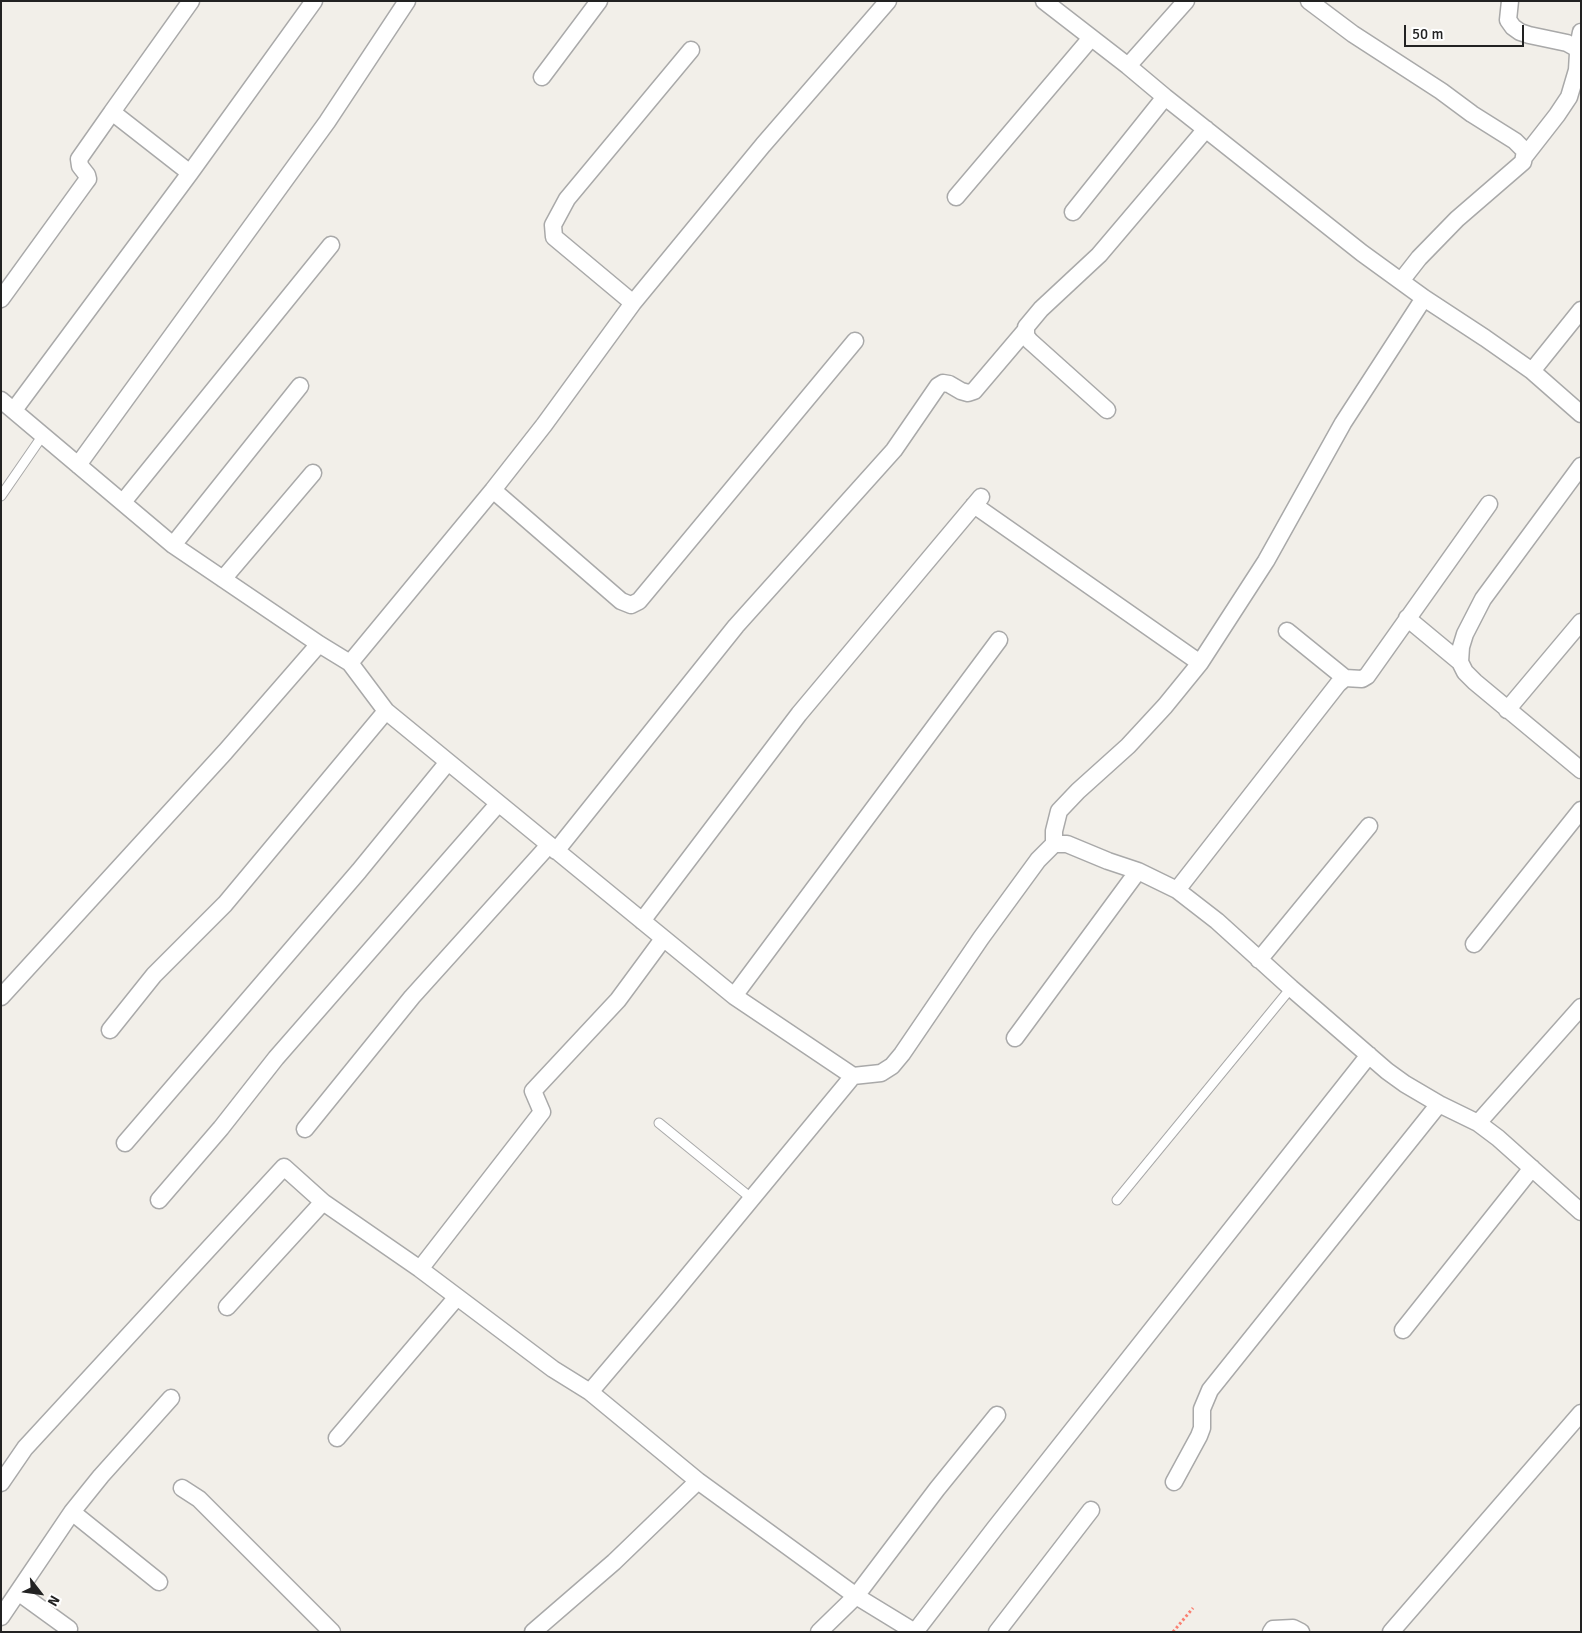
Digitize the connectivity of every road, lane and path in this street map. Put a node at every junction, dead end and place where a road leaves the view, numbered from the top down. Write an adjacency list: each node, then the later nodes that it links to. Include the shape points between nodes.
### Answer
1 (191, 1): 17 (street)
2 (314, 1): 20 (street)
3 (407, 1): 37 (street, via 327,122)
4 (599, 1): 14 (street)
5 (888, 1): 27 (street)
6 (1044, 1): 10 (street)
7 (1186, 1): 13 (street)
8 (1309, 1): 19 (street, via 1365,43 1522,146)
9 (1510, 1): 11 (street, via 1508,20 1520,32)
10 (1092, 38): 13 (street); 21 (street)
11 (1578, 38): 15 (street)
12 (691, 50): 27 (street, via 568,199 553,225 554,237)
13 (1128, 66): 16 (street)
14 (542, 77)
15 (1577, 88): 19 (street)
16 (1165, 98): 18 (street); 22 (street)
17 (112, 112): 20 (street); 26 (street, via 79,159 88,179)
18 (1206, 129): 24 (street); 29 (street, via 1100,255 1041,309)
19 (1525, 156): 24 (street, via 1518,168 1451,225)
20 (190, 172): 33 (street)
21 (956, 197)
22 (1073, 212)
23 (331, 244): 42 (street)
24 (1401, 281): 25 (street)
25 (1424, 298): 31 (street); 53 (street, via 1342,423 1266,562)
26 (1, 299)
27 (633, 303): 40 (street)
28 (1581, 310): 31 (street)
29 (1025, 331): 34 (street, via 1030,341); 63 (street, via 974,391 961,392 943,383 938,386 894,450 736,626)
30 (855, 341): 40 (street, via 639,601 631,605 621,601)
31 (1532, 371): 35 (street)
32 (300, 386): 44 (street)
33 (8, 405): 36 (street)
34 (1107, 410)
35 (1581, 414)
36 (43, 434): 37 (street); 41 (lane)
37 (78, 465): 42 (street)
38 (1581, 466): 51 (street, via 1483,599 1465,634)
39 (313, 473): 45 (street)
40 (493, 490): 52 (street)
41 (1, 496)
42 (123, 502): 44 (street)
43 (1488, 504): 46 (street)
44 (173, 545): 45 (street)
45 (224, 579): 50 (street)
46 (1407, 618): 51 (street); 54 (street, via 1367,676 1362,679)
47 (1581, 622): 55 (street)
48 (1287, 631): 54 (street)
49 (999, 640): 71 (street)
50 (319, 644): 52 (street); 72 (street)
51 (1460, 662): 55 (street, via 1465,672)
52 (350, 663): 56 (street)
53 (1200, 663): 62 (street, via 1128,746 1059,811); 66 (street, via 978,501 799,714)
54 (1345, 678): 65 (street)
55 (1507, 710): 58 (street)
56 (386, 711): 57 (street); 74 (street, via 225,904 154,975)
57 (448, 762): 59 (street); 82 (street, via 359,871)
58 (1581, 770)
59 (498, 804): 63 (street); 85 (street, via 276,1058)
60 (1581, 810): 68 (street)
61 (1370, 826): 69 (street)
62 (1054, 844): 64 (street, via 1067,844); 77 (street, via 1032,867 897,1060 881,1073)
63 (552, 848): 66 (street); 81 (street, via 412,997)
64 (1138, 871): 65 (street); 75 (street)
65 (1177, 890): 69 (street)
66 (642, 921): 67 (street)
67 (663, 939): 71 (street); 89 (street, via 618,1000 533,1091 542,1112)
68 (1474, 944)
69 (1259, 960): 70 (street)
70 (1291, 988): 76 (street); 86 (lane)
71 (734, 996): 77 (street)
72 (1, 997)
73 (1578, 1016): 79 (street)
74 (110, 1030)
75 (1014, 1038)
76 (1369, 1055): 78 (street, via 1405,1084); 106 (street, via 915,1632)
77 (853, 1076): 84 (street)
78 (1439, 1104): 79 (street); 99 (street, via 1210,1390 1202,1409 1199,1436)
79 (1478, 1123): 83 (street)
80 (659, 1124): 84 (lane)
81 (305, 1128)
82 (125, 1143)
83 (1532, 1168): 88 (street); 92 (street)
84 (751, 1198): 93 (street)
85 (159, 1200)
86 (1117, 1200)
87 (323, 1202): 89 (street); 91 (street); 100 (street, via 284,1167 25,1448)
88 (1579, 1207)
89 (420, 1269): 90 (street)
90 (457, 1297): 93 (street, via 553,1369); 97 (street)
91 (228, 1307)
92 (1403, 1330)
93 (590, 1392): 98 (street)
94 (171, 1398): 103 (street)
95 (1581, 1413): 117 (street)
96 (997, 1415): 106 (street)
97 (337, 1438)
98 (698, 1481): 106 (street); 111 (street, via 614,1562)
99 (1174, 1482)
100 (1, 1484)
101 (182, 1488): 110 (street, via 199,1499)
102 (1091, 1510): 113 (street)
103 (72, 1512): 104 (street); 105 (street)
104 (159, 1582)
105 (18, 1592): 108 (street); 109 (street)
106 (856, 1596): 112 (street)
107 (1193, 1608): 114 (path)
108 (1, 1617)
109 (69, 1629)
110 (332, 1632)
111 (532, 1632)
112 (819, 1632)
113 (997, 1632)
114 (1173, 1632)
115 (1271, 1632): 116 (street, via 1273,1629 1293,1628)
116 (1301, 1632)
117 (1390, 1632)

